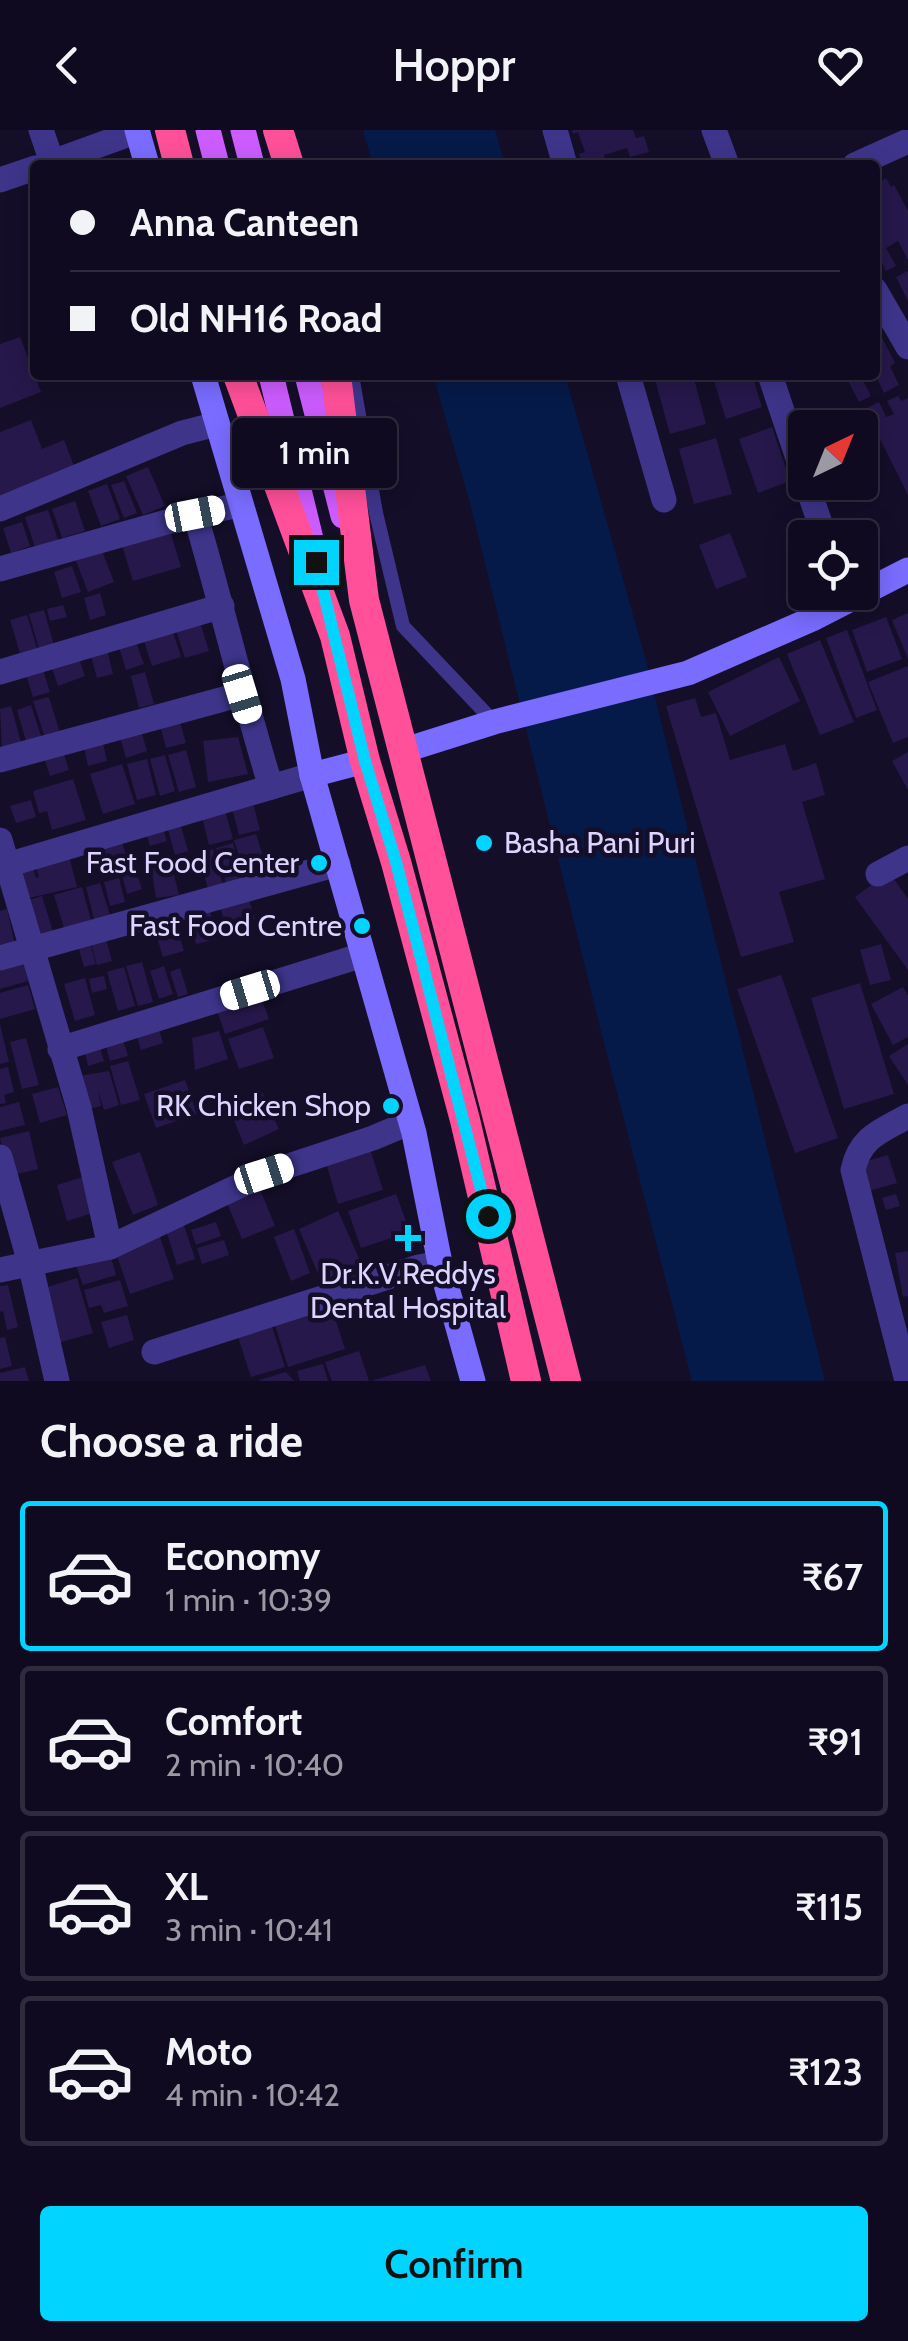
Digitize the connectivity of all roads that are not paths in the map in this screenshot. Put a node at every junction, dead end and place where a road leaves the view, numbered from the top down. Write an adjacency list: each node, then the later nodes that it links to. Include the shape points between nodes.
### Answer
1 (41, 130): 10 (street)
2 (170, 130): 13 (highway)
3 (208, 130): 14 (main road)
4 (243, 130): 15 (main road)
5 (278, 130): 16 (highway)
6 (555, 130): 17 (street)
7 (714, 130): 18 (street)
8 (138, 131): 11 (street); 12 (street)
9 (906, 146): 19 (street)
10 (44, 160)
11 (58, 160)
12 (146, 160)
13 (178, 160)
14 (216, 160)
15 (251, 160)
16 (287, 160)
17 (564, 160)
18 (725, 160)
19 (868, 160)
20 (30, 170): 21 (street)
21 (0, 180)
22 (880, 299): 23 (street)
23 (908, 347)
24 (204, 380): 32 (street)
25 (240, 380): 42 (highway)
26 (272, 380): 42 (main road)
27 (308, 380): 40 (main road)
28 (337, 380): 40 (highway)
29 (353, 380): 45 (lane, via 404,626)
30 (629, 380): 34 (street)
31 (772, 380): 33 (street)
32 (216, 424): 35 (street); 36 (street)
33 (788, 428)
34 (664, 500)
35 (240, 505): 37 (street); 49 (street, via 293,679)
36 (0, 509)
37 (195, 514): 38 (street); 41 (street)
38 (0, 569)
39 (908, 570): 45 (street, via 688,673)
40 (364, 600): 46 (highway)
41 (222, 606): 43 (street); 44 (street)
42 (334, 636): 48 (highway)
43 (0, 672)
44 (242, 694): 47 (street); 50 (street)
45 (494, 722): 46 (street)
46 (402, 751): 70 (highway)
47 (0, 760)
48 (365, 761): 49 (street); 69 (highway, via 465,1120)
49 (312, 775): 50 (street); 53 (street)
50 (271, 787): 51 (street)
51 (2, 858): 55 (street)
52 (908, 858): 54 (street)
53 (338, 864): 55 (street); 56 (street)
54 (878, 874)
55 (32, 948): 57 (street); 58 (street)
56 (363, 954): 58 (street); 60 (street)
57 (0, 958)
58 (60, 1049): 62 (street)
59 (908, 1116): 71 (street, via 857,1150 854,1170)
60 (411, 1122): 62 (street, via 264,1174); 64 (street)
61 (0, 1157): 63 (street)
62 (110, 1247): 63 (street)
63 (30, 1263): 65 (street); 67 (street)
64 (440, 1264): 66 (street); 68 (street)
65 (0, 1270)
66 (154, 1352)
67 (58, 1381)
68 (474, 1381)
69 (526, 1381)
70 (566, 1381)
71 (907, 1381)

